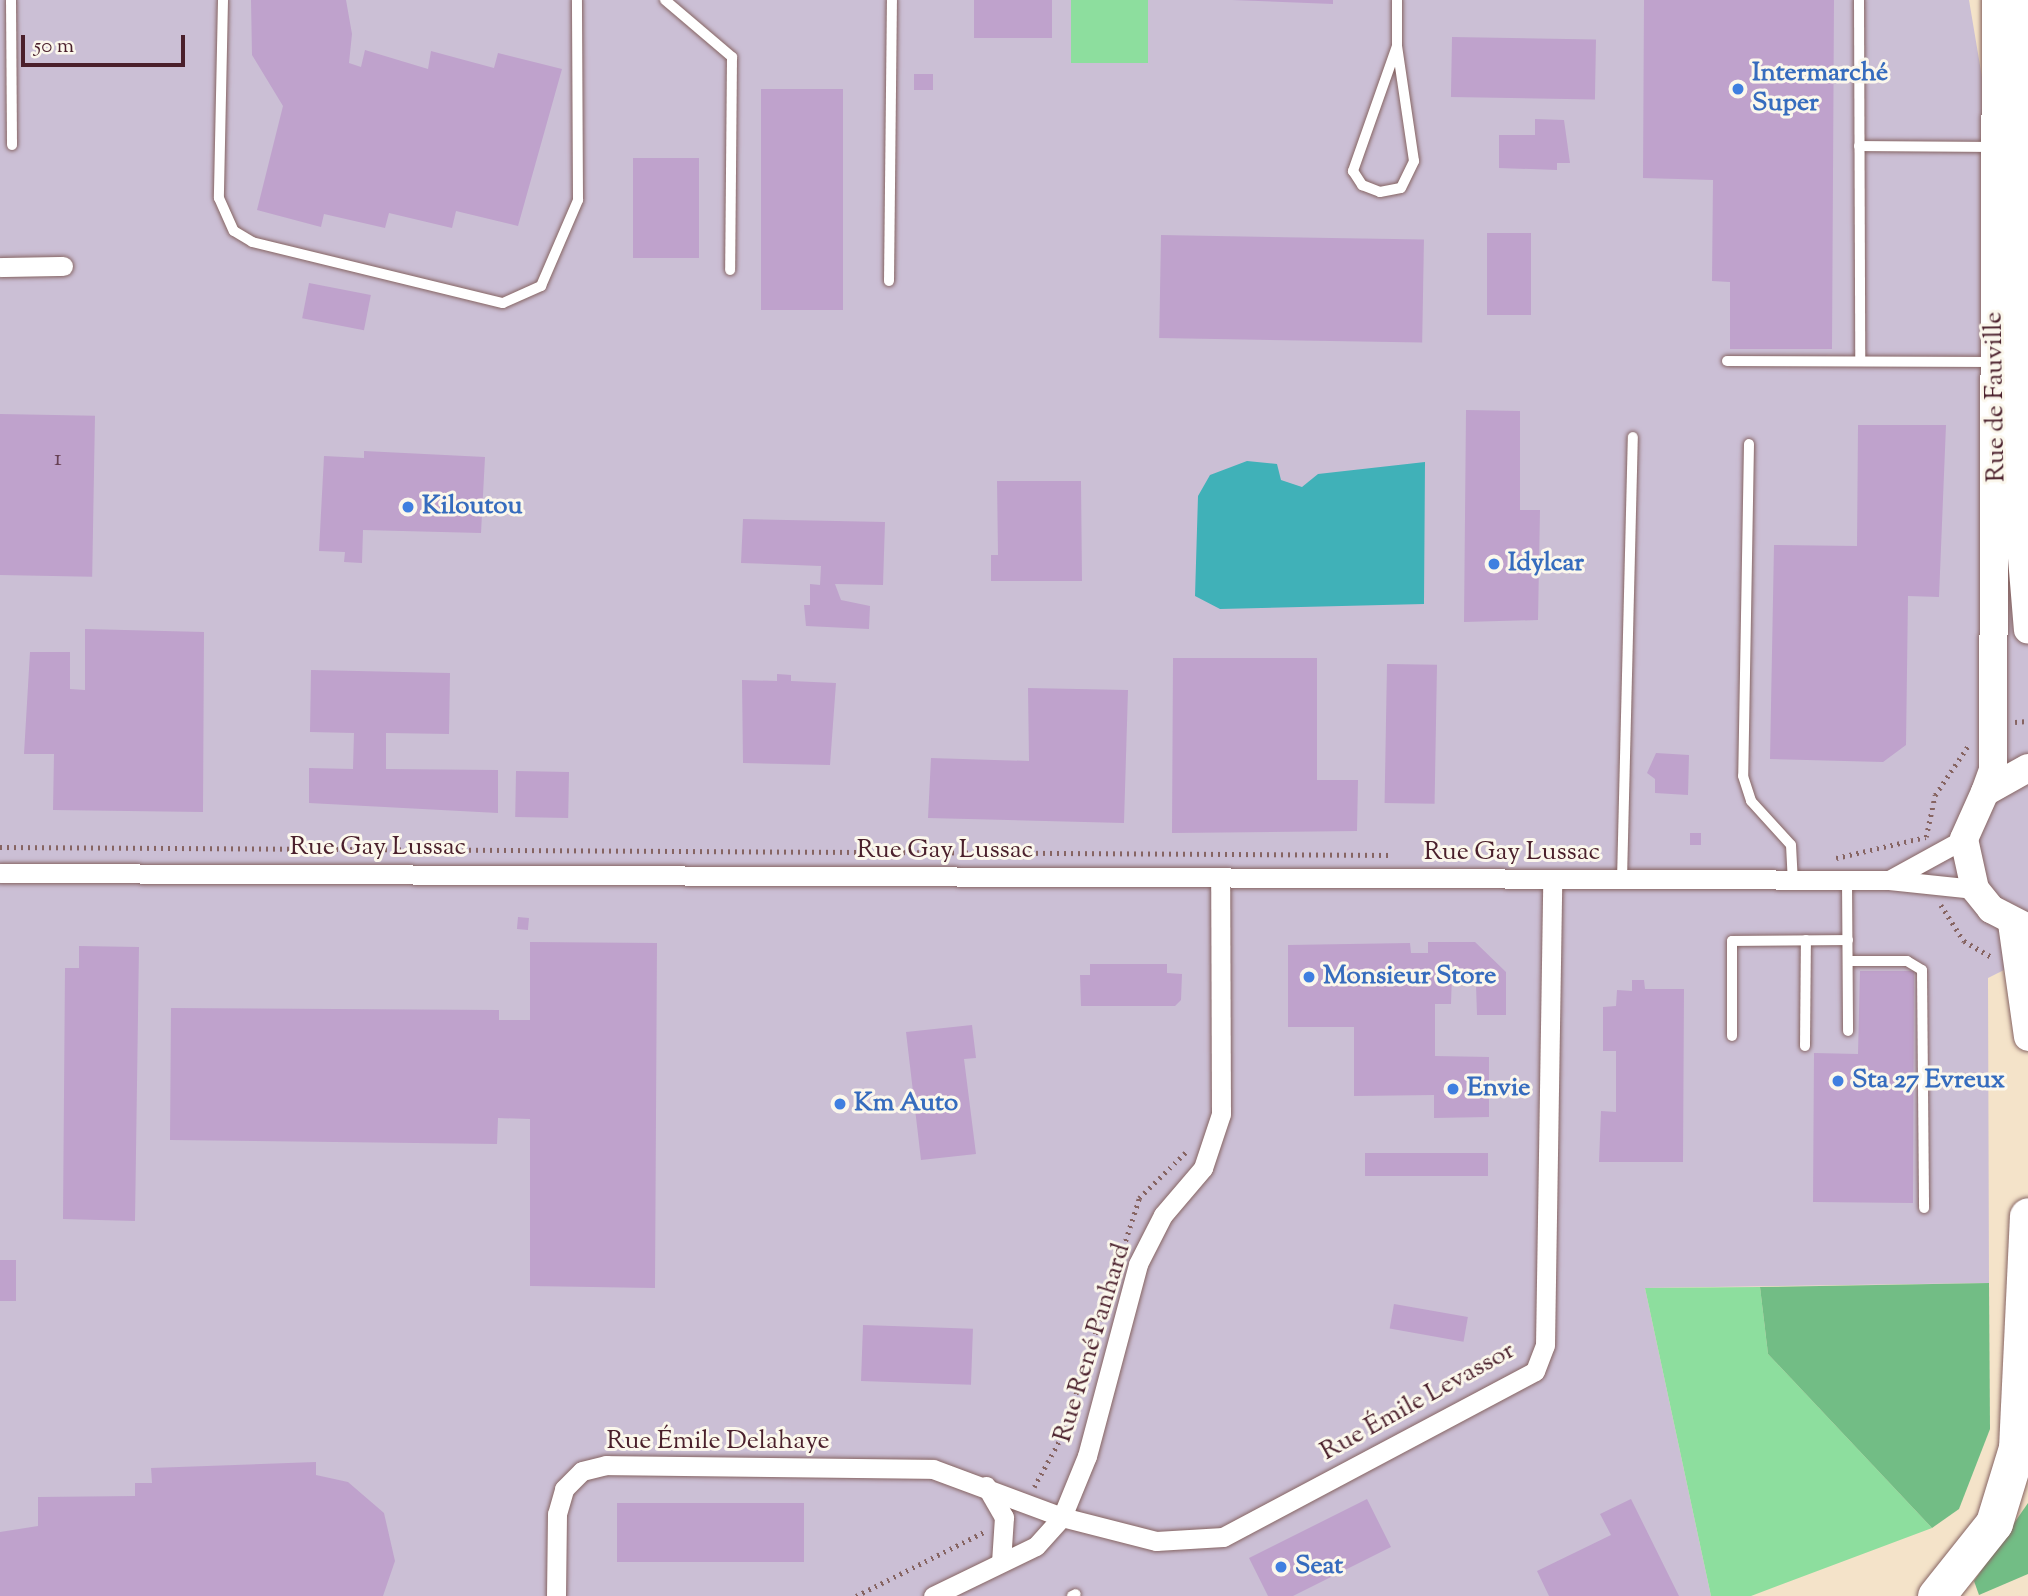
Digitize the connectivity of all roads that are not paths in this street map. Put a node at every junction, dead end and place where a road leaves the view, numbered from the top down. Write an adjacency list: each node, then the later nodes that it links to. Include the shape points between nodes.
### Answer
1 (11, 0): 11 (lane)
2 (223, 0): 3 (lane, via 219,198 234,231 252,242 503,303 541,286 578,200)
3 (577, 0)
4 (665, 0): 16 (lane, via 733,57)
5 (892, 0): 17 (lane)
6 (1397, 0): 10 (lane)
7 (1859, 0): 12 (lane)
8 (1996, 0): 13 (main road, Rue de Fauville)
9 (2016, 0): 13 (main road, Rue de Fauville)
10 (1396, 46): 10 (lane, via 1353,171 1362,186 1380,192 1401,188 1414,161)
11 (12, 145)
12 (1859, 146): 13 (lane); 19 (lane)
13 (2005, 147): 20 (main road, Rue de Fauville); 23 (main road, Rue de Fauville)
14 (63, 266): 15 (street)
15 (0, 267)
16 (730, 270)
17 (889, 281)
18 (1727, 361): 19 (lane)
19 (1860, 361): 20 (lane)
20 (1995, 363): 26 (main road, Rue de Fauville, via 1993,770)
21 (1633, 437): 31 (lane)
22 (1749, 444): 34 (lane, via 1744,776 1751,801 1784,832)
23 (2024, 577): 24 (main road, Rue de Fauville)
24 (2028, 630)
25 (2028, 768): 26 (main road)
26 (1985, 792): 27 (main road, Rue de Fauville)
27 (1964, 839): 33 (street, Rue Gay Lussac); 35 (main road)
28 (0, 873): 29 (street, Rue Gay Lussac)
29 (1220, 878): 30 (street, Rue Gay Lussac); 47 (street, Rue René Panhard, via 1221,1114 1203,1168 1163,1215 1138,1264 1087,1456)
30 (1552, 879): 31 (street, Rue Gay Lussac); 47 (street, Rue Émile Levassor, via 1545,1345 1535,1371 1223,1536 1156,1541)
31 (1622, 880): 34 (street, Rue Gay Lussac)
32 (1847, 880): 33 (street, Rue Gay Lussac); 34 (street, Rue Gay Lussac); 38 (lane)
33 (1889, 880): 35 (street, Rue Gay Lussac)
34 (1793, 881)
35 (1975, 889): 36 (main road)
36 (2020, 925): 42 (main road)
37 (1806, 940): 38 (lane); 41 (lane, via 1732,941); 43 (lane)
38 (1847, 940): 39 (lane)
39 (1847, 961): 40 (lane); 44 (lane, via 1907,961 1922,970)
40 (1848, 1031)
41 (1732, 1036)
42 (2028, 1037)
43 (1805, 1046)
44 (1924, 1208)
45 (2028, 1216): 51 (highway, via 2017,1448 1994,1523)
46 (985, 1486): 47 (street, Rue Émile Delahaye); 48 (street, via 1003,1517); 49 (street, Rue Émile Delahaye, via 933,1469 606,1465 582,1471 564,1489 557,1514)
47 (1062, 1517): 48 (street, Rue René Panhard, via 1036,1546)
48 (1001, 1562): 50 (street, Rue René Panhard)
49 (556, 1596)
50 (933, 1596)
51 (1936, 1596)

